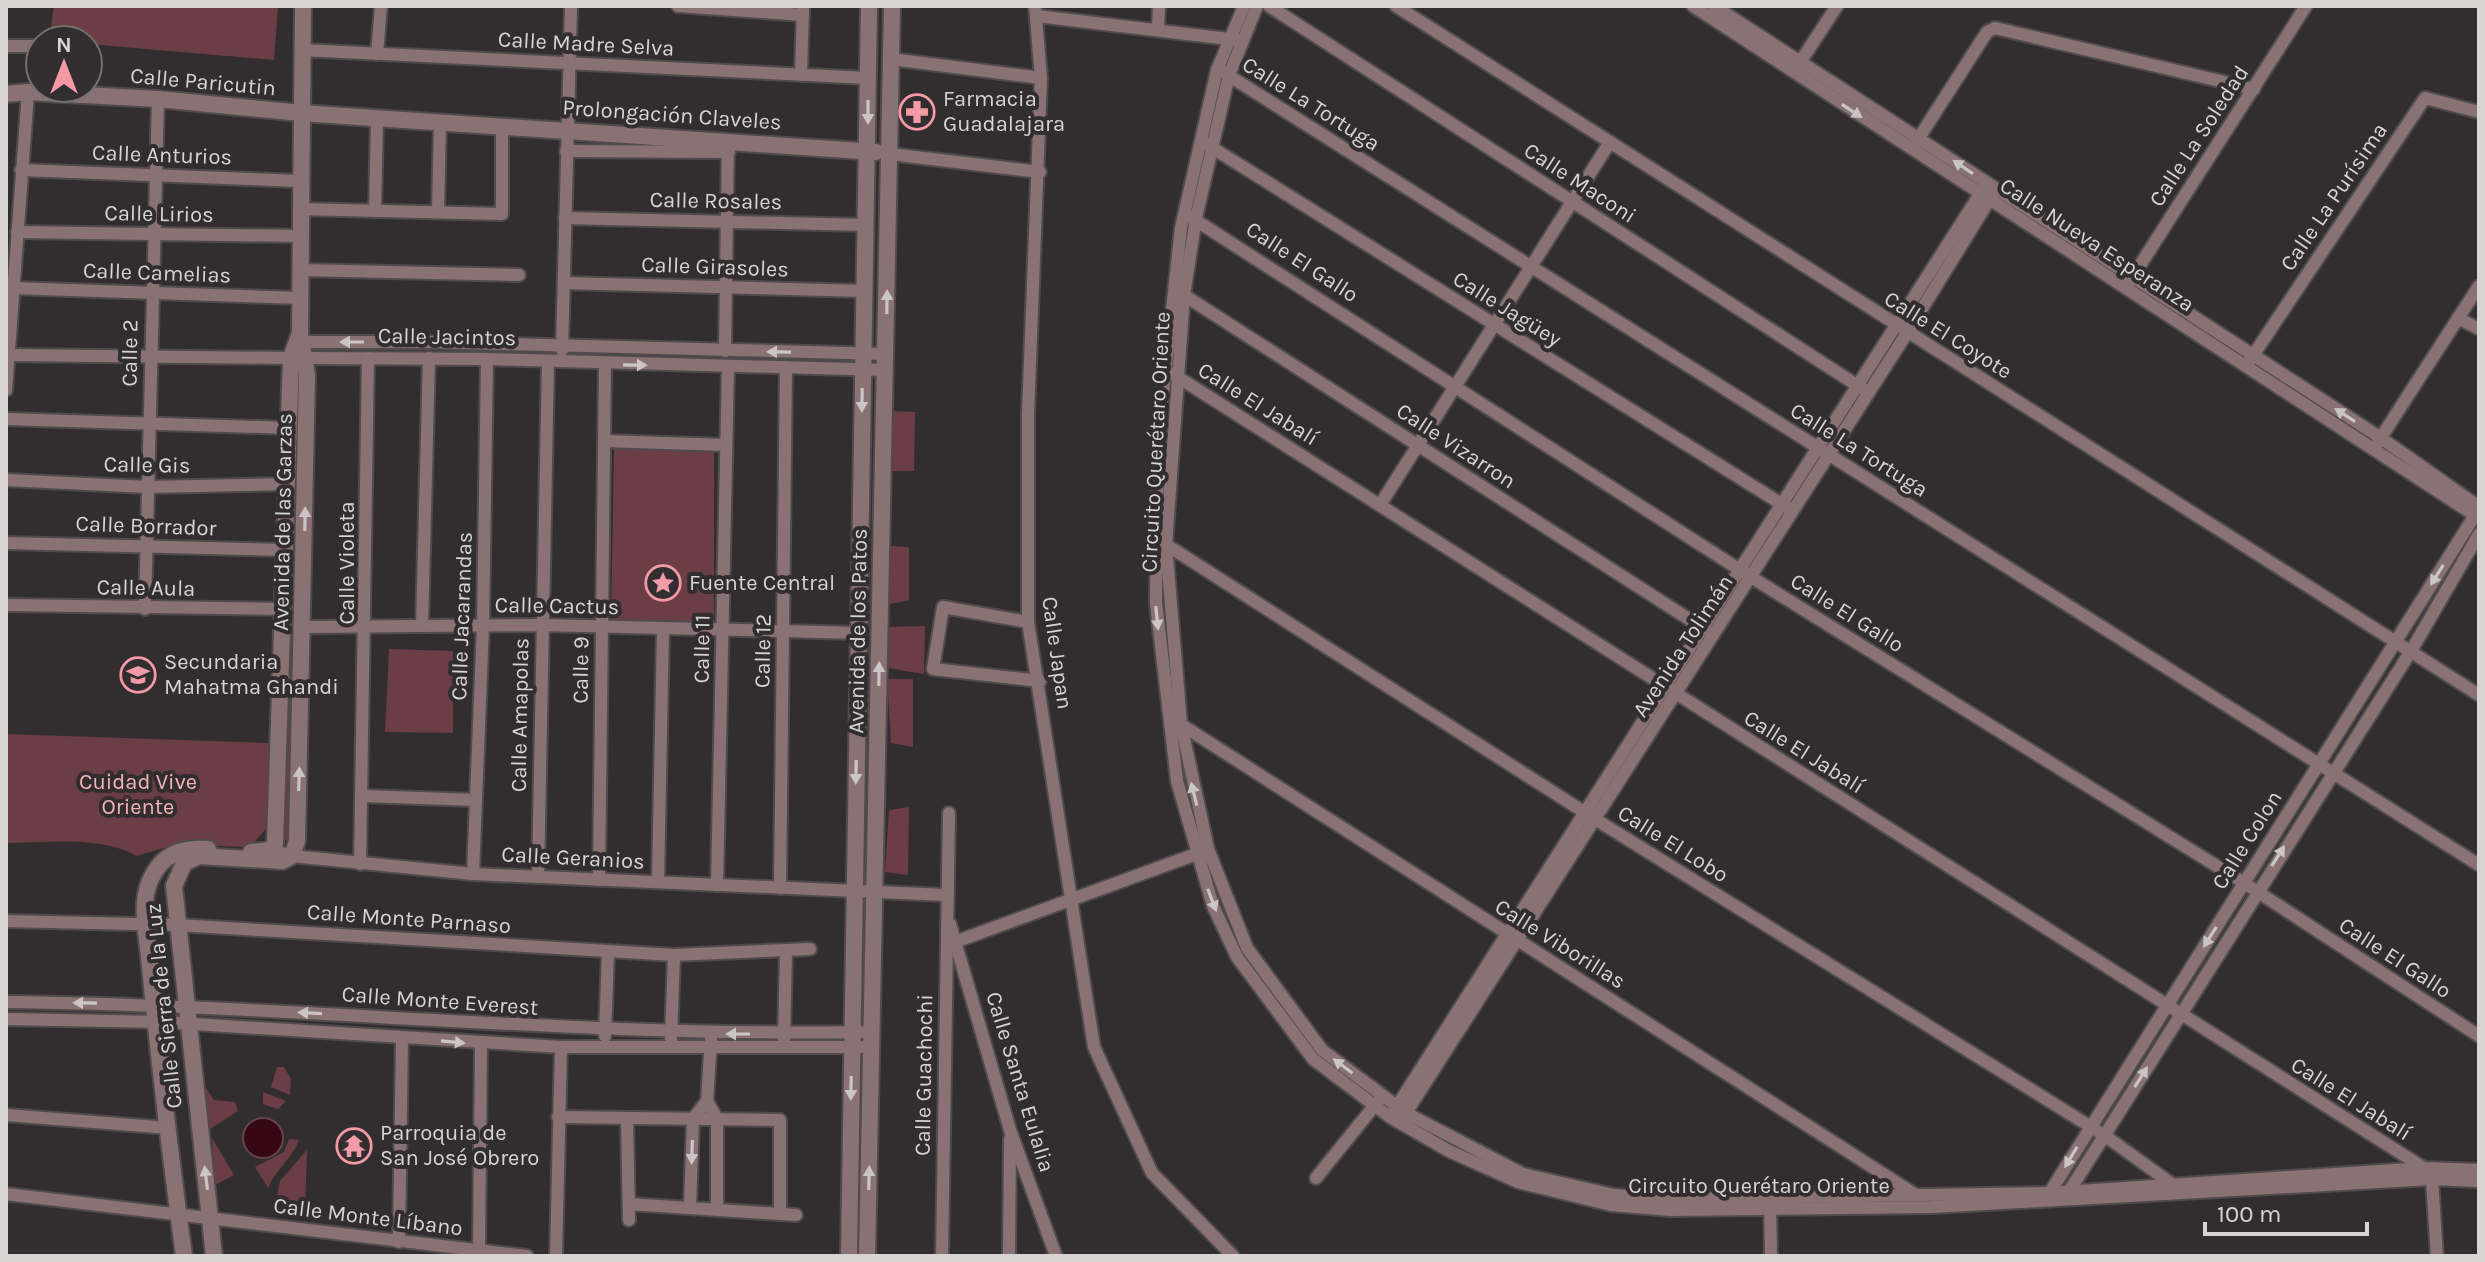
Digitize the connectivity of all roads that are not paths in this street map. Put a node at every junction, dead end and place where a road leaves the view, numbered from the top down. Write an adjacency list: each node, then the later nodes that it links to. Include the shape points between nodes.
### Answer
1 (303, 6): 22 (street, Avenida de las Garzas)
2 (381, 6): 23 (street)
3 (571, 6): 25 (street)
4 (678, 6): 16 (street)
5 (869, 6): 18 (street, Avenida de los Patos)
6 (892, 6): 19 (street, Avenida de los Patos)
7 (1159, 6): 20 (street)
8 (1244, 6): 21 (street, Circuito Querétaro Oriente)
9 (1257, 6): 21 (street, Circuito Querétaro Oriente)
10 (1269, 6): 54 (street, Calle Maconi)
11 (1396, 6): 42 (street, Calle El Coyote)
12 (1693, 6): 26 (street, Calle Nueva Esperanza)
13 (1714, 6): 26 (street, Calle Nueva Esperanza)
14 (1837, 6): 26 (street)
15 (2306, 6): 31 (street, Calle La Soledad)
16 (803, 10): 28 (street)
17 (1036, 11): 20 (street); 30 (street, Calle Japan)
18 (869, 27): 19 (street); 29 (street, Avenida de los Patos)
19 (892, 27): 24 (street, Avenida de los Patos)
20 (1158, 29): 21 (street)
21 (1236, 40): 27 (street, Circuito Querétaro Oriente)
22 (302, 50): 23 (street, Calle Madre Selva); 36 (street, Avenida de las Garzas)
23 (377, 54): 25 (street, Calle Madre Selva)
24 (891, 59): 30 (street); 48 (street, Avenida de los Patos)
25 (569, 63): 28 (street, Calle Madre Selva); 40 (street)
26 (1797, 68): 41 (street, Calle Nueva Esperanza); 45 (street, Calle Nueva Esperanza, one-way to 45)
27 (1223, 72): 43 (street, Circuito Querétaro Oriente); 65 (street, Calle La Tortuga)
28 (801, 75): 29 (street, Calle Madre Selva)
29 (868, 78): 47 (street, Avenida de los Patos, one-way to 47)
30 (1041, 78): 50 (street, Calle Japan)
31 (2254, 89): 41 (street, via 1995,28 1987,32); 68 (street, Calle La Soledad)
32 (104, 96): 33 (street, Calle Paricutin)
33 (158, 99): 36 (street, Calle Paricutin); 51 (street, Calle 2)
34 (27, 104): 49 (street)
35 (2479, 112): 89 (street, Calle La Purísima, via 2425,98)
36 (301, 113): 37 (street, Prolongación Claveles); 52 (street, Avenida de las Garzas)
37 (377, 119): 38 (street, Prolongación Claveles); 56 (street)
38 (440, 123): 39 (street, Prolongación Claveles); 57 (street)
39 (502, 128): 40 (street, Prolongación Claveles); 57 (street, via 502,214)
40 (568, 129): 44 (street, Prolongación Claveles); 46 (street)
41 (1919, 138): 45 (street); 53 (street, Calle Nueva Esperanza, one-way to 41)
42 (1610, 142): 54 (street); 80 (street, Calle El Coyote)
43 (1205, 143): 58 (street, Circuito Querétaro Oriente); 78 (street, Calle Jagüey)
44 (728, 146): 46 (street); 47 (street, Prolongación Claveles); 60 (street)
45 (1912, 150): 53 (street, Calle Nueva Esperanza)
46 (566, 151): 59 (street)
47 (867, 151): 48 (street, Prolongación Claveles); 61 (street, Avenida de los Patos)
48 (890, 154): 50 (street, Prolongación Claveles); 93 (street, Avenida de los Patos, one-way to 48)
49 (21, 170): 51 (street, Calle Anturios); 62 (street)
50 (1040, 172): 126 (street, Calle Japan, via 1028,414)
51 (154, 175): 52 (street, Calle Anturios); 63 (street, Calle 2)
52 (300, 181): 55 (street, Avenida de las Garzas)
53 (1988, 191): 68 (street, Calle Nueva Esperanza); 80 (street, Avenida Tolimán)
54 (1572, 202): 65 (street); 101 (street, Calle Maconi)
55 (300, 209): 56 (street); 64 (street, Avenida de las Garzas)
56 (375, 211): 57 (street)
57 (438, 212)
58 (1190, 216): 75 (street, Circuito Querétaro Oriente); 99 (street, Calle El Gallo)
59 (565, 218): 60 (street, Calle Rosales); 69 (street)
60 (728, 222): 61 (street, Calle Rosales); 72 (street)
61 (865, 225): 73 (street, Avenida de los Patos)
62 (17, 232): 63 (street, Calle Lirios); 71 (street)
63 (153, 234): 64 (street, Calle Lirios); 74 (street, Calle 2)
64 (300, 236): 66 (street, Avenida de las Garzas)
65 (1531, 266): 78 (street); 109 (street, Calle La Tortuga)
66 (300, 270): 67 (street); 76 (street, Avenida de las Garzas)
67 (519, 275)
68 (2129, 282): 89 (street, Calle Nueva Esperanza)
69 (564, 283): 72 (street, Calle Girasoles); 81 (street)
70 (2479, 286): 77 (street)
71 (13, 288): 74 (street, Calle Camelias); 84 (street)
72 (727, 288): 73 (street, Calle Girasoles); 83 (street)
73 (864, 291): 92 (street, Avenida de los Patos)
74 (152, 293): 76 (street, Calle Camelias); 85 (street, Calle 2)
75 (1180, 293): 97 (street, Circuito Querétaro Oriente); 98 (street, Circuito Querétaro Oriente); 108 (street, Calle Vizarron)
76 (300, 298): 82 (street, Avenida de las Garzas)
77 (2458, 318): 79 (street); 106 (street)
78 (1495, 325): 99 (street); 114 (street, Calle Jagüey)
79 (2479, 329)
80 (1903, 330): 101 (street, Avenida Tolimán); 138 (street, Calle El Coyote)
81 (562, 345): 82 (street, Calle Jacintos, one-way to 82); 83 (street, Calle Jacintos); 91 (street)
82 (299, 347): 85 (street, Calle Jacintos); 86 (street, Calle Jacintos); 104 (street, Avenida de las Garzas); 130 (street, Avenida de las Garzas, one-way to 82)
83 (725, 351): 92 (street, Calle Jacintos, one-way to 83)
84 (8, 355): 85 (street, Calle Jacintos); 100 (street)
85 (150, 358): 103 (street, Calle 2)
86 (368, 358): 87 (street, Calle Jacintos); 132 (street, Calle Violeta)
87 (429, 358): 88 (street, Calle Jacintos); 129 (street)
88 (487, 359): 90 (street, Calle Jacintos); 127 (street, Calle Jacarandas)
89 (2249, 360): 106 (street, Calle Nueva Esperanza)
90 (548, 361): 91 (street, Calle Jacintos); 128 (street, Calle Amapolas)
91 (561, 361): 94 (street, Calle Jacintos)
92 (863, 362): 93 (street, Calle Jacintos); 96 (street, Calle Jacintos); 137 (street, Avenida de los Patos, one-way to 137)
93 (885, 362): 166 (street, Avenida de los Patos, one-way to 93)
94 (605, 364): 95 (street, Calle Jacintos, one-way to 95); 105 (street, Calle 9)
95 (728, 367): 96 (street, Calle Jacintos); 107 (street, Calle 11)
96 (786, 367): 136 (street, Calle 12)
97 (1163, 368): 98 (street, Calle El Jabalí); 117 (street, Circuito Querétaro Oriente)
98 (1178, 377): 113 (street, Calle El Jabalí); 119 (street, Circuito Querétaro Oriente)
99 (1456, 386): 108 (street); 122 (street, Calle El Gallo)
100 (6, 390)
101 (1864, 390): 109 (street, Avenida Tolimán)
102 (6, 419): 103 (street)
103 (149, 423): 104 (street); 112 (street, Calle 2)
104 (290, 428): 111 (street, Avenida de las Garzas)
105 (604, 441): 107 (street); 131 (street, Calle 9)
106 (2377, 443): 115 (street, Calle Nueva Esperanza)
107 (726, 445): 134 (street, Calle 11)
108 (1418, 445): 113 (street); 135 (street, Calle Vizarron)
109 (1824, 452): 114 (street, Avenida Tolimán); 147 (street, Calle La Tortuga)
110 (6, 480): 112 (street, Calle Gis)
111 (287, 484): 112 (street, Calle Gis); 121 (street, Avenida de las Garzas)
112 (148, 487): 120 (street, Calle 2)
113 (1380, 505): 141 (street, Calle El Jabalí)
114 (1788, 509): 122 (street, Avenida Tolimán)
115 (2478, 512): 138 (street, Calle Colon, one-way to 138)
116 (2479, 534): 139 (street, Calle Colon)
117 (1154, 537): 119 (street, Calle El Lobo); 143 (street, Circuito Querétaro Oriente, one-way to 143)
118 (6, 543): 120 (street, Calle Borrador)
119 (1166, 545): 144 (street, Circuito Querétaro Oriente); 152 (street, Calle El Lobo)
120 (146, 547): 121 (street, Calle Borrador); 124 (street, Calle 2)
121 (285, 550): 125 (street, Avenida de las Garzas)
122 (1746, 574): 135 (street, Avenida Tolimán); 162 (street, Calle El Gallo)
123 (6, 605): 124 (street, Calle Aula)
124 (145, 609): 125 (street, Calle Aula)
125 (285, 609): 145 (street, Avenida de las Garzas)
126 (1028, 622): 140 (street, Calle Japan); 140 (street, via 943,607 933,669)
127 (483, 625): 128 (street, Calle Cactus); 129 (street, Calle Cactus); 150 (street, Calle Jacarandas)
128 (542, 625): 131 (street, Calle Cactus); 159 (street, Calle Amapolas)
129 (422, 626): 132 (street, Calle Cactus)
130 (303, 627): 132 (street, Calle Cactus); 146 (street, Avenida de las Garzas)
131 (602, 627): 133 (street, Calle Cactus); 160 (street, Calle 9)
132 (366, 629): 149 (street, Calle Violeta)
133 (663, 629): 134 (street, Calle Cactus); 161 (street)
134 (722, 632): 136 (street, Calle Cactus); 163 (street, Calle 11)
135 (1709, 632): 141 (street, Avenida Tolimán)
136 (783, 633): 137 (street, Calle Cactus); 164 (street, Calle 12)
137 (858, 633): 165 (street, Avenida de los Patos, one-way to 165)
138 (2396, 642): 139 (street, Calle El Coyote); 147 (street, Calle Colon)
139 (2411, 651): 142 (street, Calle El Coyote); 148 (street, Calle Colon)
140 (1040, 681): 169 (street, Calle Japan)
141 (1671, 691): 152 (street, Avenida Tolimán); 184 (street, Calle El Jabalí)
142 (2479, 695)
143 (1167, 717): 144 (street, Calle Viborillas); 154 (street, Circuito Querétaro Oriente, via 1177,781)
144 (1181, 724): 154 (street, Circuito Querétaro Oriente, one-way to 144); 173 (street, Calle Viborillas)
145 (281, 745): 146 (street); 153 (street, Avenida de las Garzas)
146 (300, 746): 155 (street, Avenida de las Garzas, one-way to 146)
147 (2320, 761): 148 (street, Calle La Tortuga); 162 (street, Calle Colon)
148 (2333, 769): 157 (street, Calle La Tortuga); 167 (street, Calle Colon, one-way to 148)
149 (363, 796): 150 (street); 156 (street, Calle Violeta)
150 (475, 800): 158 (street, Calle Jacarandas)
151 (949, 813): 168 (street)
152 (1590, 815): 173 (street, Avenida Tolimán); 214 (street, Calle El Lobo)
153 (271, 850): 155 (street, Calle Geranios); 171 (street, Calle Sierra de la Luz, via 179,850 159,865 149,883)
154 (1202, 852): 169 (street); 179 (street, Circuito Querétaro Oriente, via 1247,948); 182 (street, Circuito Querétaro Oriente, one-way to 182, via 1213,906 1237,957)
155 (292, 856): 156 (street, Calle Geranios); 172 (street, Calle Sierra de la Luz, via 282,861 199,856 184,863 174,886)
156 (360, 864): 158 (street, Calle Geranios)
157 (2479, 865)
158 (473, 874): 159 (street, Calle Geranios)
159 (538, 877): 160 (street, Calle Geranios)
160 (599, 880): 161 (street, Calle Geranios)
161 (658, 882): 163 (street, Calle Geranios)
162 (2244, 883): 167 (street, Calle El Gallo); 184 (street, Calle Colon, one-way to 184)
163 (717, 885): 164 (street, Calle Geranios)
164 (780, 888): 165 (street, Calle Geranios)
165 (854, 891): 166 (street, Calle Geranios); 196 (street, Avenida de los Patos)
166 (875, 892): 168 (street, Calle Geranios); 197 (street, Avenida de los Patos)
167 (2256, 892): 186 (street, Calle Colon); 194 (street, Calle El Gallo)
168 (945, 895): 174 (street, Calle Santa Eulalia)
169 (1074, 899): 174 (street); 247 (street, Calle Japan, via 1094,1047 1152,1173)
170 (6, 921): 171 (street, Calle Monte Parnaso)
171 (150, 924): 172 (street, Calle Monte Parnaso); 183 (street, Calle Sierra de la Luz)
172 (174, 925): 177 (street, Calle Monte Parnaso); 187 (street, Calle Sierra de la Luz)
173 (1511, 938): 208 (street, Avenida Tolimán); 223 (street, Calle Viborillas)
174 (952, 943): 215 (street, Calle Santa Eulalia); 244 (street, Calle Guachochi)
175 (810, 949): 176 (street, Calle Monte Parnaso)
176 (786, 951): 178 (street, Calle Monte Parnaso); 200 (street)
177 (608, 952): 178 (street, Calle Monte Parnaso); 192 (street)
178 (674, 955): 198 (street)
179 (1279, 994): 182 (street); 205 (street, Circuito Querétaro Oriente, one-way to 179, via 1322,1050)
180 (6, 1002): 181 (street, Calle Monte Everest)
181 (27, 1003): 183 (street, Calle Monte Everest, one-way to 181); 189 (street)
182 (1268, 1003): 205 (street, Circuito Querétaro Oriente, via 1313,1059)
183 (158, 1005): 187 (street, Calle Monte Everest); 190 (street, Calle Sierra de la Luz)
184 (2168, 1006): 186 (street, Calle El Jabalí); 214 (street, Calle Colon)
185 (351, 1015): 187 (street, Calle Monte Everest, one-way to 187); 191 (street, Calle Monte Everest); 193 (street)
186 (2179, 1015): 216 (street, Calle Colon, one-way to 186); 218 (street, Calle El Jabalí)
187 (183, 1016): 190 (street, Calle Monte Everest); 193 (street, Calle Monte Everest); 234 (street, Calle Sierra de la Luz, one-way to 187)
188 (6, 1019): 189 (street, Calle Monte Everest)
189 (27, 1019): 190 (street, Calle Monte Everest)
190 (158, 1022): 213 (street, Calle Sierra de la Luz)
191 (527, 1027): 192 (street, Calle Monte Everest); 202 (street)
192 (605, 1030): 198 (street, Calle Monte Everest); 203 (street)
193 (350, 1034): 195 (street, Calle Monte Everest)
194 (2479, 1036)
195 (402, 1038): 201 (street, Calle Monte Everest, one-way to 201); 236 (street)
196 (852, 1039): 197 (street, Calle Monte Everest); 200 (street, Calle Monte Everest); 242 (street, Avenida de los Patos, one-way to 242)
197 (872, 1039): 243 (street, Avenida de los Patos, one-way to 197)
198 (671, 1040): 199 (street, Calle Monte Everest); 203 (street, Calle Monte Everest)
199 (710, 1041): 200 (street, Calle Monte Everest); 206 (street)
200 (784, 1041)
201 (481, 1044): 202 (street, Calle Monte Everest); 237 (street)
202 (526, 1046): 204 (street, Calle Monte Everest)
203 (604, 1046): 204 (street, Calle Monte Everest)
204 (561, 1047): 209 (street)
205 (1379, 1100): 208 (street, Circuito Querétaro Oriente); 219 (street)
206 (707, 1101): 211 (street); 212 (street)
207 (6, 1115): 213 (street)
208 (1398, 1115): 226 (street, Circuito Querétaro Oriente, via 1518,1182 1670,1210)
209 (558, 1117): 210 (street); 241 (street)
210 (627, 1118): 211 (street); 227 (street)
211 (693, 1119): 212 (street); 228 (street, one-way to 228)
212 (717, 1119): 230 (street); 231 (street, via 780,1120)
213 (169, 1128): 232 (street, Calle Sierra de la Luz)
214 (2089, 1128): 216 (street, Calle El Lobo); 225 (street, Calle Colon, one-way to 225)
215 (1010, 1130): 245 (street); 246 (street, Calle Santa Eulalia)
216 (2104, 1135): 221 (street, Calle El Lobo); 224 (street, Calle Colon)
217 (2479, 1170): 218 (street, Circuito Querétaro Oriente)
218 (2428, 1174): 220 (street, Circuito Querétaro Oriente); 221 (street, Circuito Querétaro Oriente); 224 (street, Circuito Querétaro Oriente); 249 (street)
219 (1316, 1178)
220 (2479, 1181)
221 (2172, 1184): 224 (street, Circuito Querétaro Oriente)
222 (6, 1194): 232 (street)
223 (1915, 1194): 225 (street, Circuito Querétaro Oriente); 226 (street, Circuito Querétaro Oriente); 229 (street, Calle Viborillas)
224 (2068, 1195): 225 (street, Circuito Querétaro Oriente)
225 (2047, 1197): 229 (street, Circuito Querétaro Oriente)
226 (1770, 1201): 229 (street, Circuito Querétaro Oriente); 248 (street)
227 (629, 1204): 228 (street); 235 (street)
228 (690, 1207): 230 (street)
229 (1932, 1207)
230 (717, 1209): 231 (street)
231 (780, 1214): 233 (street)
232 (183, 1215): 234 (street, Calle Monte Líbano); 238 (street, Calle Sierra de la Luz)
233 (796, 1215)
234 (208, 1218): 236 (street, Calle Monte Líbano); 239 (street, Calle Sierra de la Luz)
235 (629, 1220)
236 (399, 1242): 237 (street, Calle Monte Líbano)
237 (479, 1250): 240 (street, Calle Monte Líbano)
238 (184, 1256)
239 (214, 1256)
240 (527, 1256)
241 (556, 1256)
242 (849, 1256)
243 (867, 1256)
244 (942, 1256)
245 (1009, 1256)
246 (1056, 1256)
247 (1233, 1256)
248 (1771, 1256)
249 (2437, 1256)

